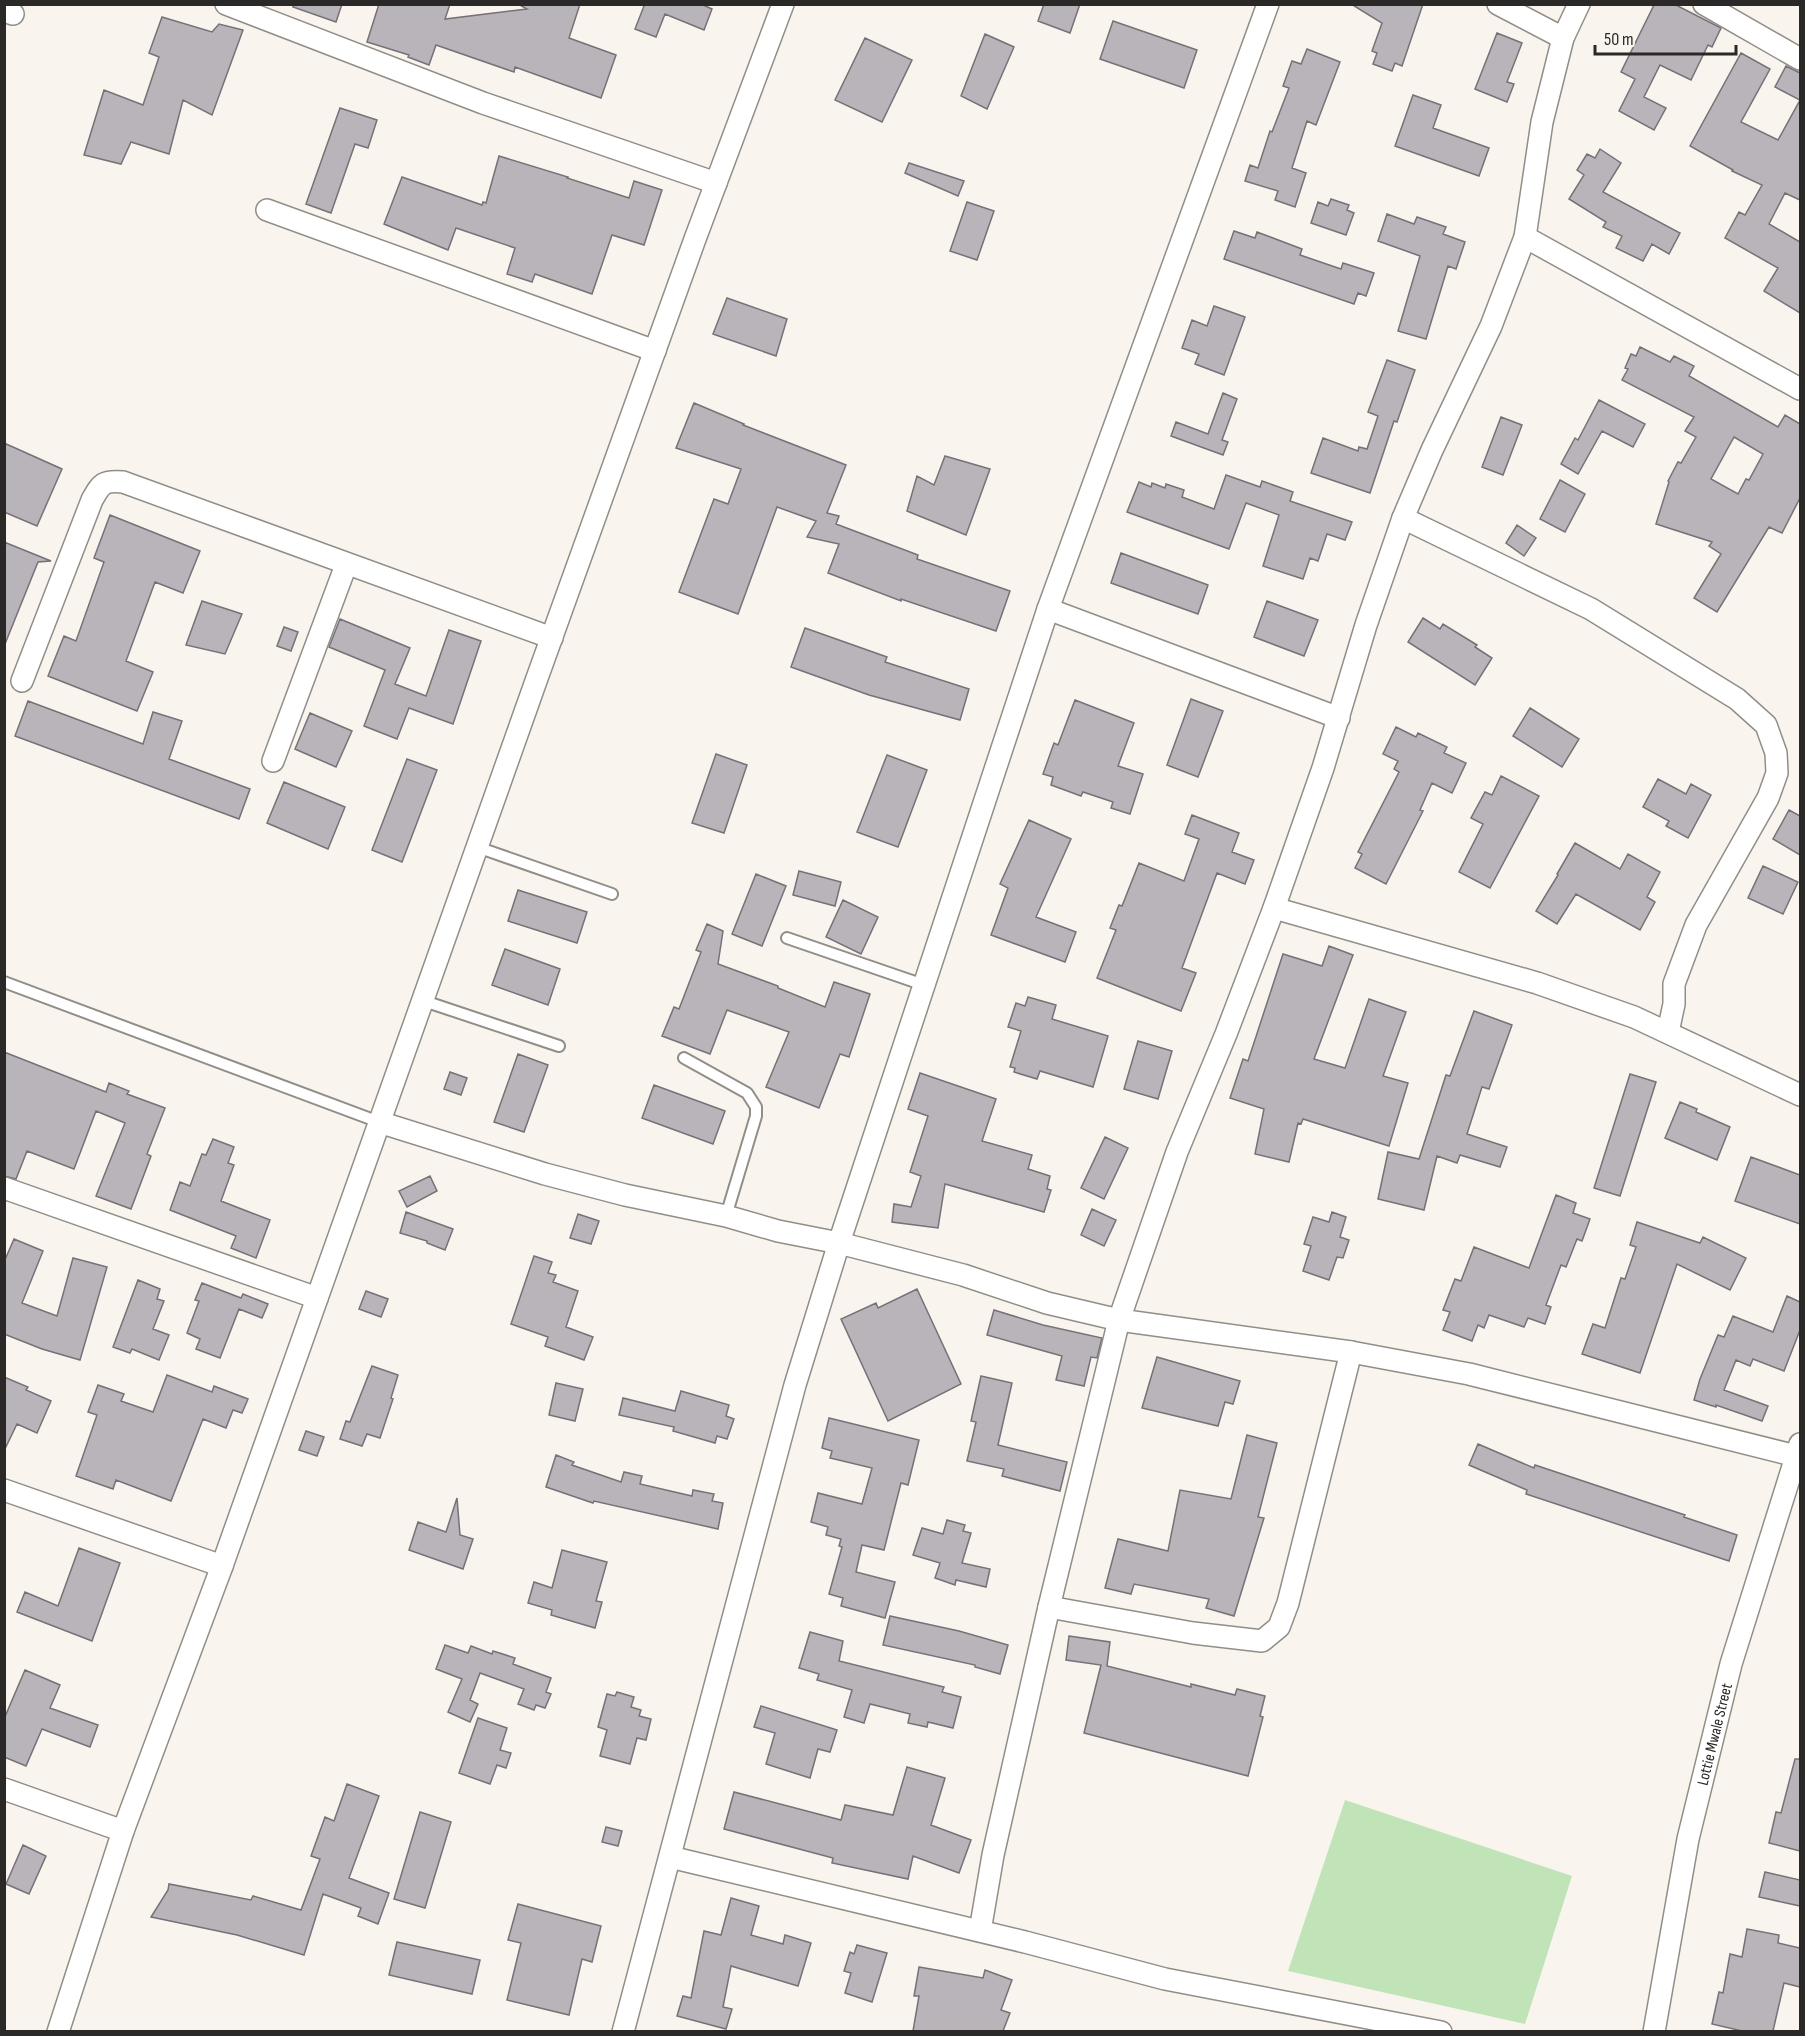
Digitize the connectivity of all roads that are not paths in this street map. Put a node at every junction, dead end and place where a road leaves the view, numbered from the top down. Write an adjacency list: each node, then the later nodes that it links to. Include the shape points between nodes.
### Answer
1 (226, 4): 9 (street, via 483,104)
2 (783, 4): 9 (street)
3 (1268, 4): 16 (street)
4 (1498, 4): 7 (street)
5 (1579, 4): 7 (street)
6 (1704, 4): 8 (street)
7 (1563, 38): 11 (street, via 1542,122)
8 (1800, 59)
9 (716, 183): 12 (street)
10 (267, 210): 12 (street)
11 (1525, 237): 13 (street); 14 (street, via 1491,326)
12 (655, 351): 17 (street)
13 (1800, 389)
14 (1403, 518): 19 (street); 28 (street, via 1591,609 1737,699 1766,725 1776,753 1777,773 1768,798 1696,925 1674,984)
15 (346, 565): 17 (street); 18 (street, via 110,480 100,486 92,500); 20 (street)
16 (1048, 609): 19 (street); 26 (street)
17 (552, 638): 21 (street)
18 (22, 681)
19 (1339, 718): 23 (street)
20 (273, 762)
21 (477, 847): 22 (lane); 27 (street)
22 (612, 894)
23 (1274, 908): 28 (street, via 1537,983); 37 (street, via 1177,1152)
24 (788, 939): 26 (lane)
25 (4, 982): 32 (lane)
26 (924, 985): 35 (street)
27 (424, 1001): 29 (lane); 32 (street)
28 (1668, 1032): 31 (street)
29 (559, 1046)
30 (684, 1058): 34 (lane, via 747,1093 756,1107)
31 (1800, 1095)
32 (380, 1122): 34 (street, via 545,1174); 36 (street)
33 (4, 1188): 36 (street)
34 (726, 1216): 35 (street)
35 (840, 1244): 37 (street); 45 (street, via 795,1385)
36 (317, 1298): 41 (street)
37 (1119, 1320): 38 (street); 42 (street)
38 (1352, 1352): 39 (street, via 1469,1374); 42 (street, via 1279,1627 1262,1641)
39 (1799, 1452): 50 (street, Lottie Mwale Street, via 1725,1687 1688,1839)
40 (4, 1490): 41 (street)
41 (222, 1566): 44 (street)
42 (1049, 1607): 46 (street, via 993,1855)
43 (4, 1790): 44 (street)
44 (123, 1831): 47 (street)
45 (670, 1857): 46 (street); 48 (street)
46 (980, 1931): 49 (street, via 1165,1979)
47 (58, 2031)
48 (623, 2031)
49 (1441, 2031)
50 (1654, 2031)

